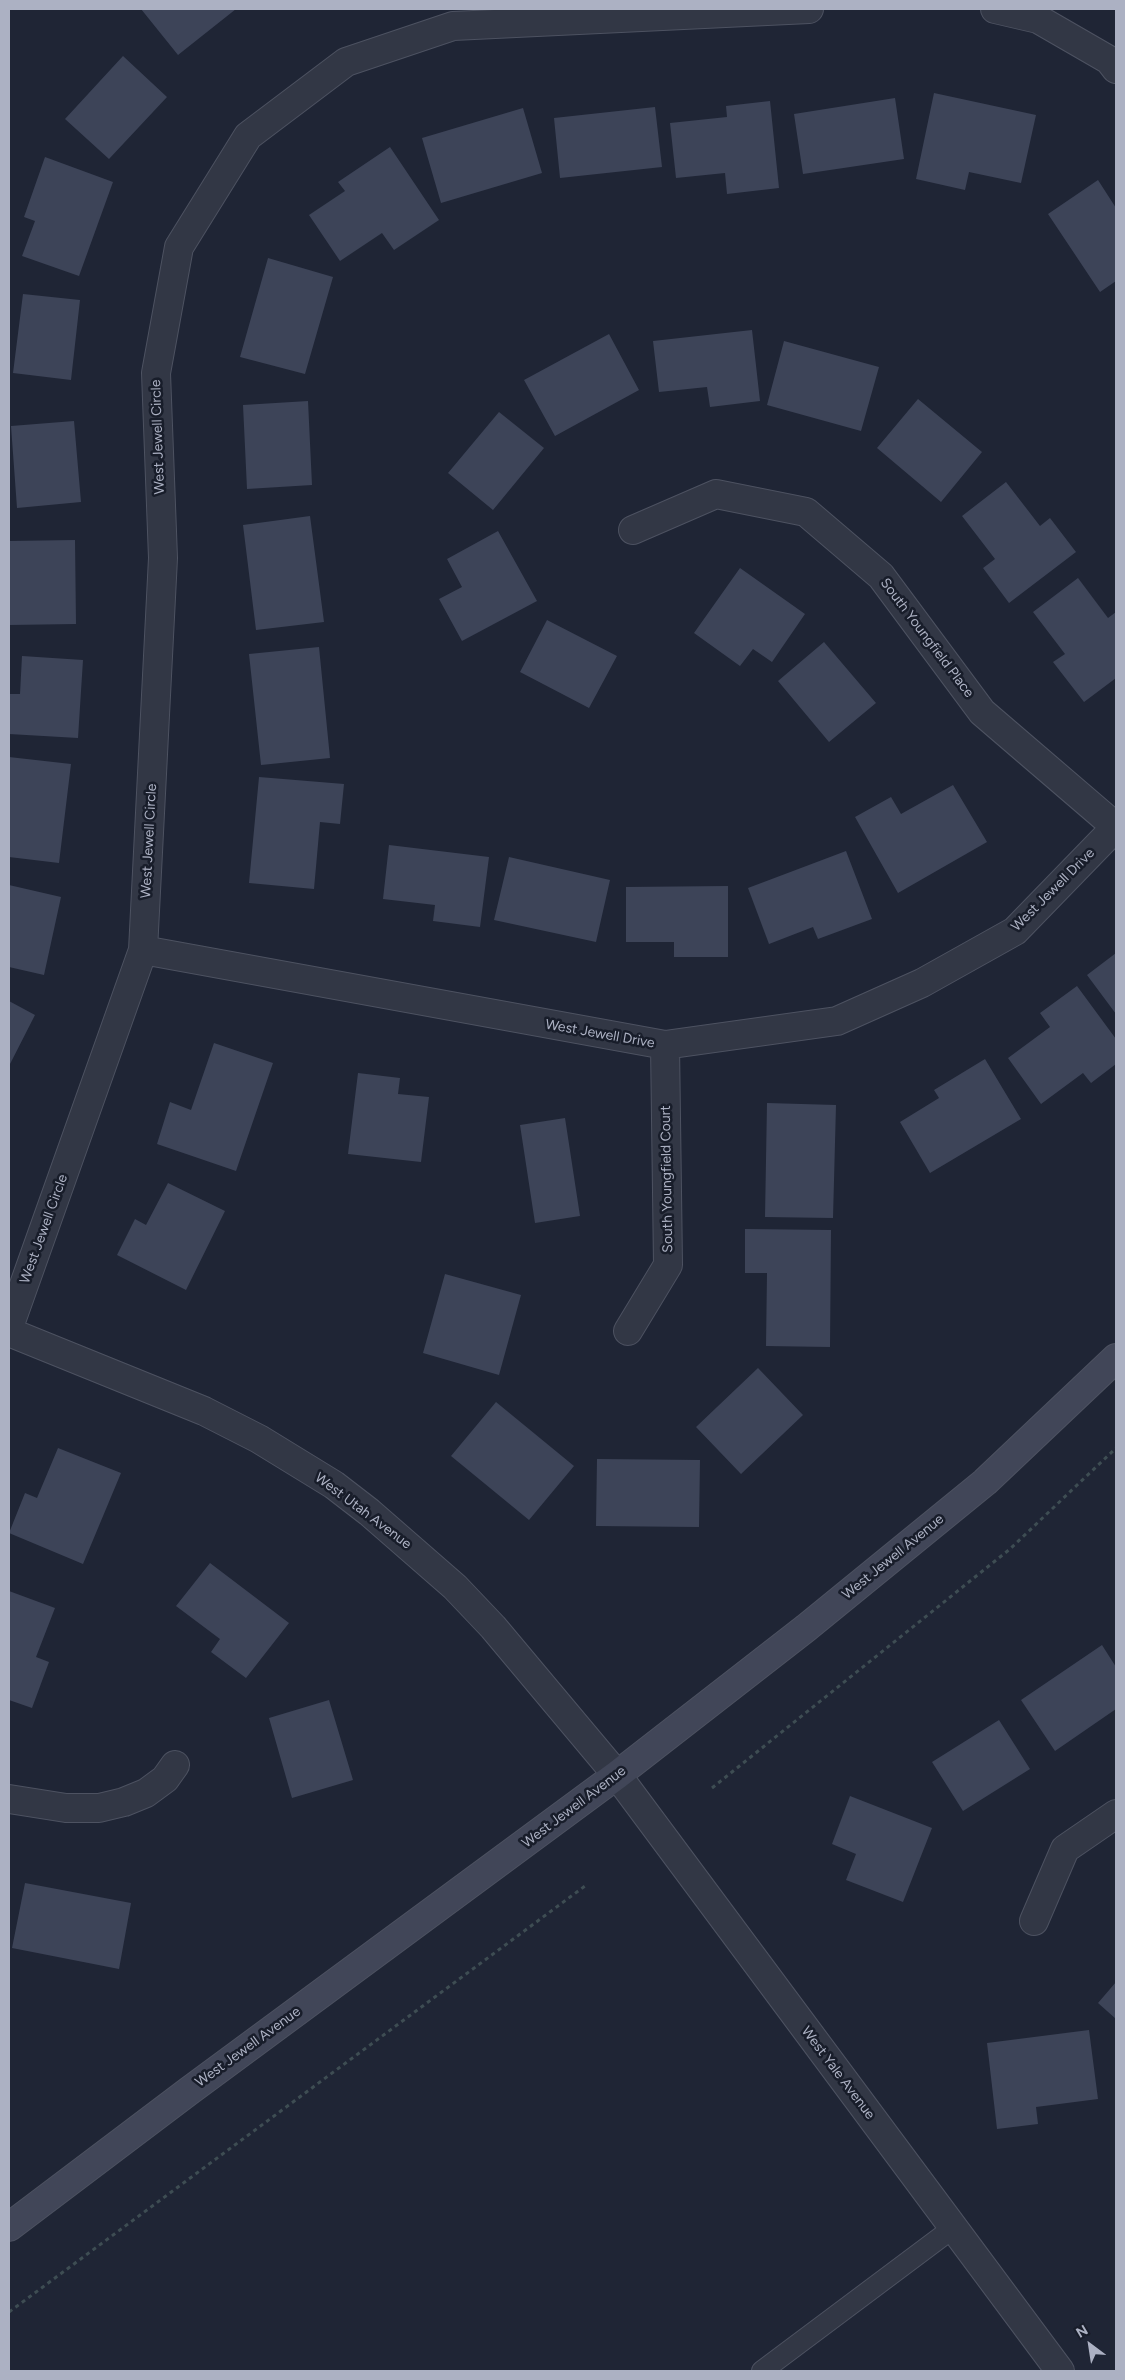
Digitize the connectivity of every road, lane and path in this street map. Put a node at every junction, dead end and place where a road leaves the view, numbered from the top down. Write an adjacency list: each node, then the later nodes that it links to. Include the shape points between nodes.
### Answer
1 (809, 9): 6 (street, West Jewell Circle, via 453,26 346,62 248,136 180,246 156,373 163,558)
2 (995, 9): 3 (street, via 1038,18 1109,60)
3 (1116, 69)
4 (633, 530): 5 (street, South Youngfield Place, via 716,494 806,512 881,576 982,712)
5 (1116, 827): 7 (street, West Jewell Drive, via 1015,931 922,983 837,1021)
6 (143, 950): 7 (street, West Jewell Drive); 8 (street, West Jewell Circle)
7 (664, 1045): 9 (street, South Youngfield Court, via 668,1265)
8 (9, 1328)
9 (628, 1331)
10 (9, 1332): 14 (street, West Utah Avenue, via 204,1411 259,1439 334,1485 456,1587)
11 (1116, 1358): 14 (main road, West Jewell Avenue, via 985,1482 806,1628)
12 (1116, 1448): 15 (path, via 1010,1549)
13 (175, 1765): 16 (street, via 165,1779 146,1793 99,1808 66,1808)
14 (617, 1775): 20 (main road, West Jewell Avenue); 21 (street, West Yale Avenue)
15 (712, 1788)
16 (9, 1799)
17 (1116, 1814): 19 (street, via 1065,1849)
18 (585, 1886): 22 (path)
19 (1034, 1921)
20 (9, 2227)
21 (953, 2228): 23 (lane); 24 (street, West Yale Avenue)
22 (9, 2312)
23 (762, 2371)
24 (1060, 2371)

